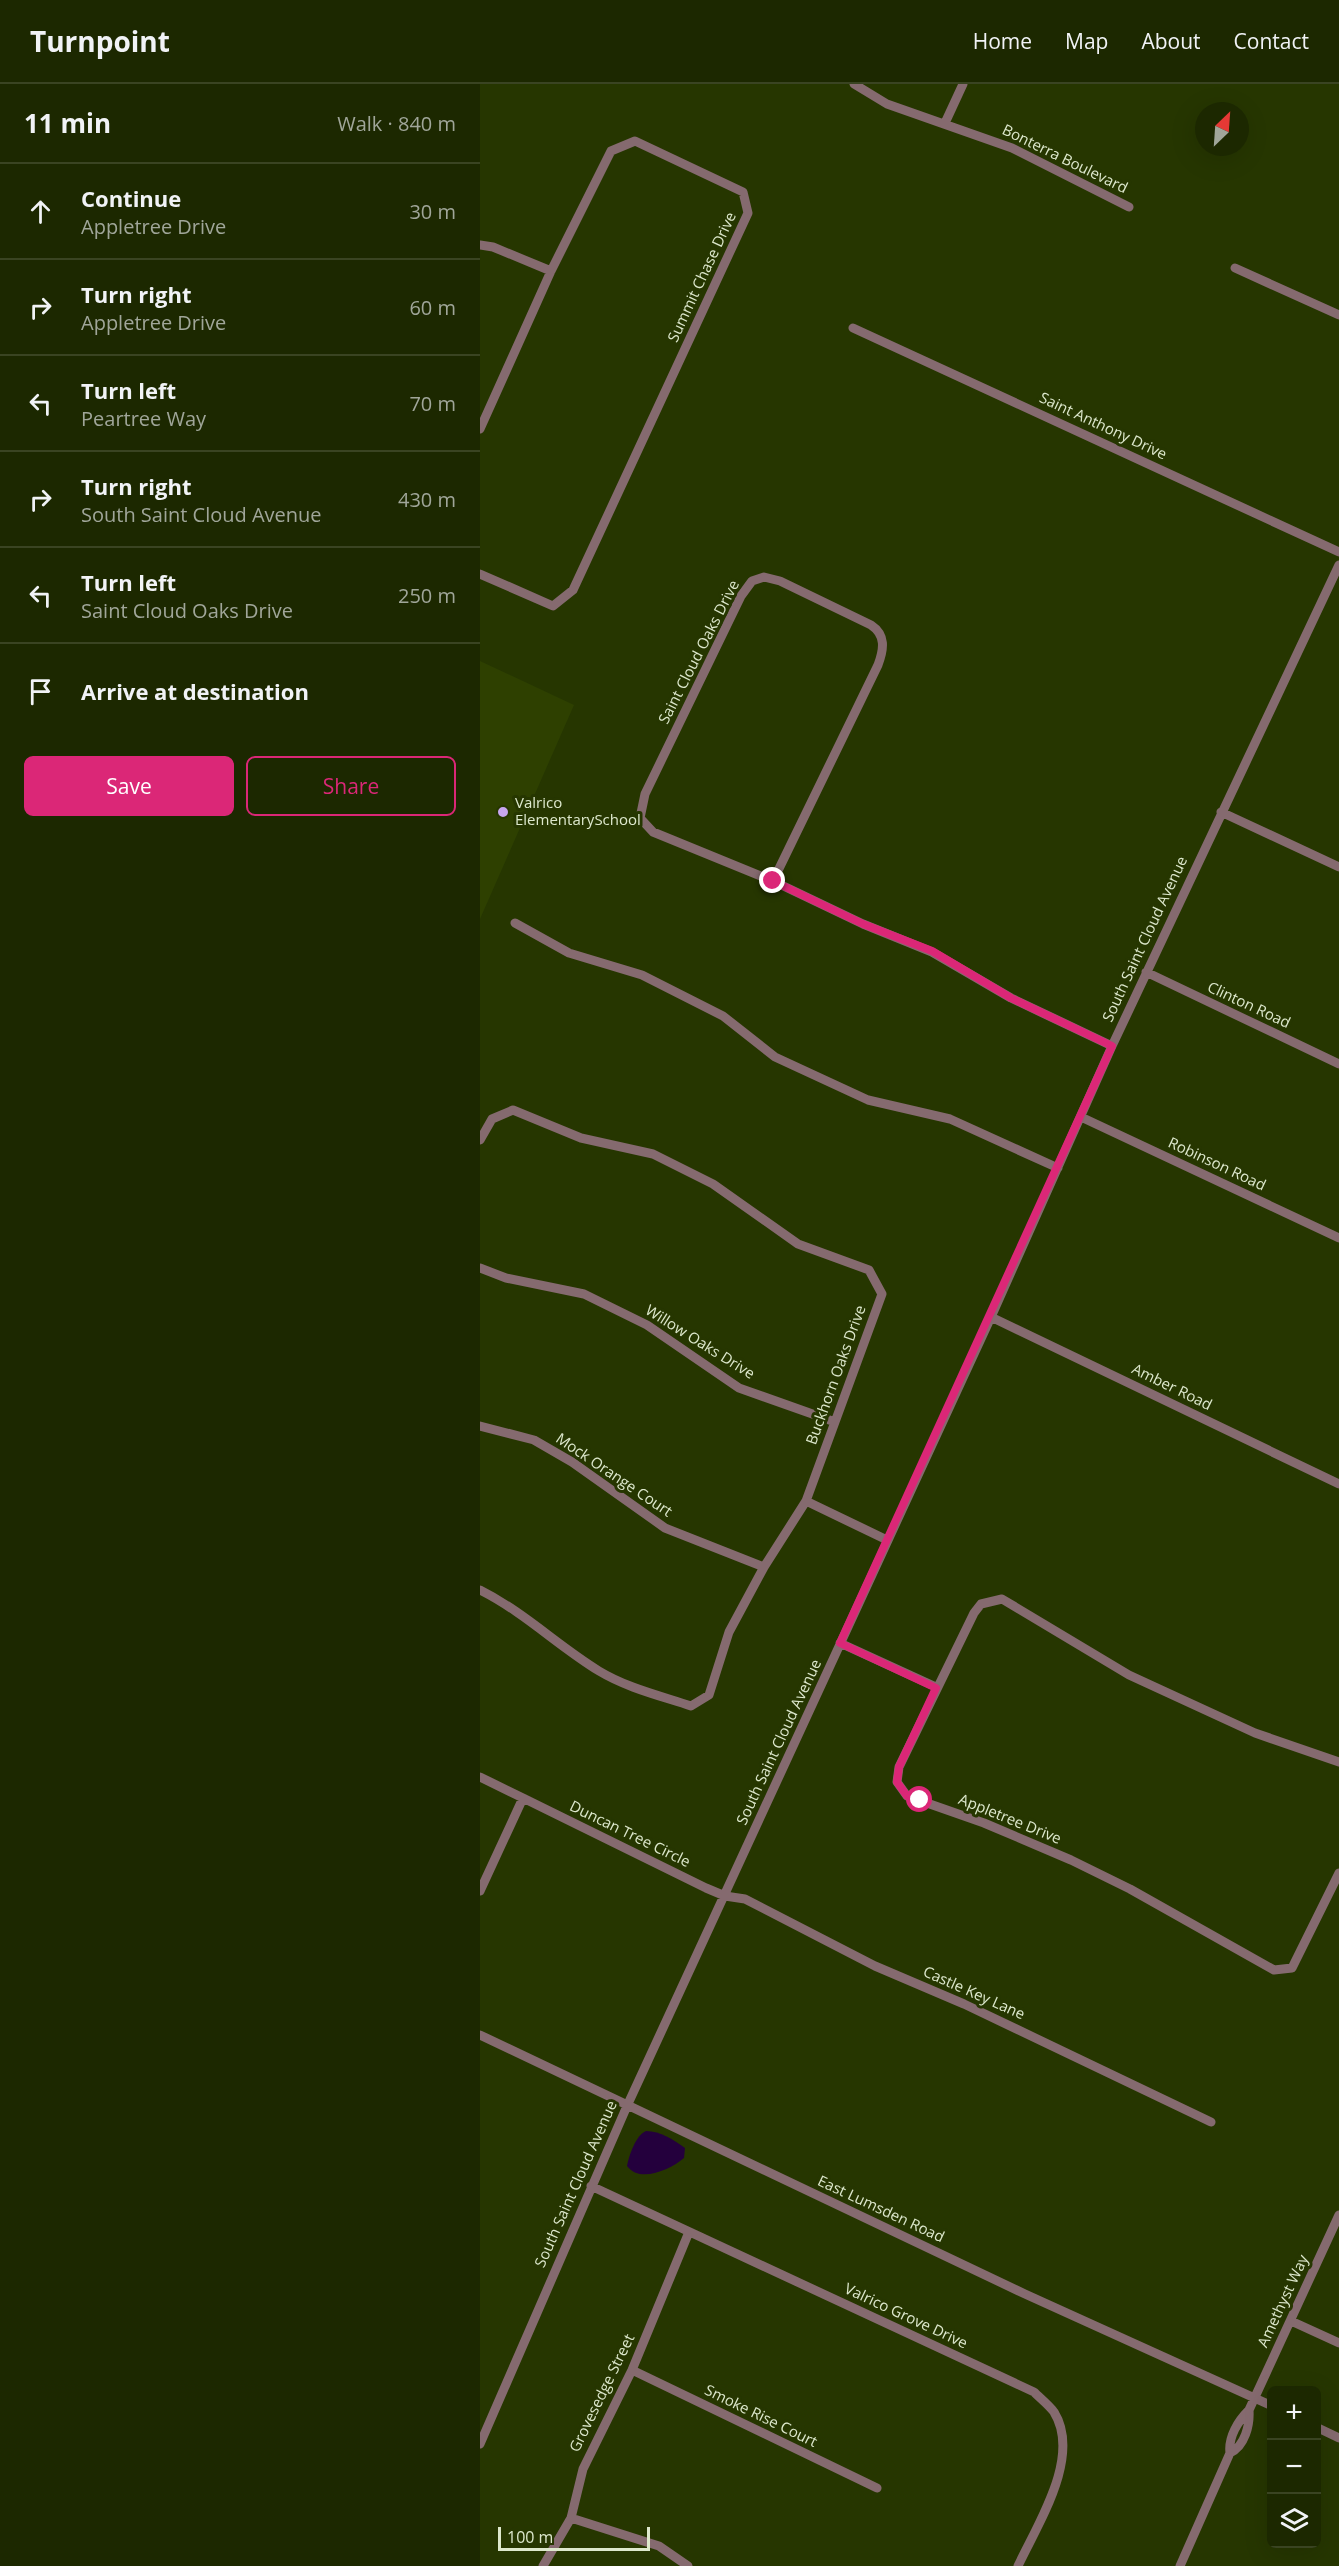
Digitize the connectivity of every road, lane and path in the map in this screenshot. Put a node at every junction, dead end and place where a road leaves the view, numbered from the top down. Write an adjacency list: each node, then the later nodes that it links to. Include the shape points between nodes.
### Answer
1 (854, 84): 3 (street, Bonterra Boulevard, via 887,104)
2 (963, 84): 3 (street)
3 (945, 123): 4 (street, Bonterra Boulevard, via 1012,148)
4 (1129, 207)
5 (480, 245): 7 (street)
6 (1235, 268): 8 (street)
7 (551, 271): 10 (street, Summit Chase Drive); 13 (street, Summit Chase Drive, via 610,152 634,141 743,192 748,213 573,590 553,606)
8 (1339, 315)
9 (854, 328): 11 (street, Saint Anthony Drive)
10 (480, 429)
11 (1339, 552)
12 (1339, 565): 14 (street, South Saint Cloud Avenue)
13 (480, 574)
14 (1221, 813): 15 (street); 18 (street, South Saint Cloud Avenue)
15 (1339, 867)
16 (773, 881): 16 (street, Saint Cloud Oaks Drive, via 653,832 640,818 645,794 741,596 752,581 764,577 872,625 880,632 883,643 878,665); 19 (street, Saint Cloud Oaks Drive, via 863,924 932,951 1011,998)
17 (515, 923): 23 (street, via 569,953 642,975 723,1016 775,1057 868,1100 950,1119)
18 (1146, 972): 19 (street, South Saint Cloud Avenue); 20 (street, Clinton Road)
19 (1112, 1046): 21 (street, South Saint Cloud Avenue)
20 (1339, 1064)
21 (1081, 1117): 23 (street, South Saint Cloud Avenue); 24 (street, Robinson Road)
22 (480, 1140): 27 (street, Buckhorn Oaks Drive, via 492,1119 513,1110 581,1138 653,1154 713,1184 798,1244 869,1270 882,1294)
23 (1058, 1168): 26 (street, South Saint Cloud Avenue)
24 (1339, 1238)
25 (480, 1268): 27 (street, Willow Oaks Drive, via 506,1278 584,1294 647,1325 739,1389)
26 (991, 1317): 29 (street, Amber Road); 31 (street, South Saint Cloud Avenue)
27 (835, 1422): 30 (street, Buckhorn Oaks Drive)
28 (480, 1426): 32 (street, Mock Orange Court, via 534,1440 665,1528)
29 (1339, 1484)
30 (806, 1501): 31 (street); 32 (street, Buckhorn Oaks Drive)
31 (887, 1540): 34 (street, South Saint Cloud Avenue)
32 (764, 1567): 33 (street, Buckhorn Oaks Drive, via 729,1632 709,1695 691,1706 600,1672 511,1606)
33 (480, 1590)
34 (840, 1643): 35 (street); 41 (street, South Saint Cloud Avenue)
35 (936, 1688): 36 (street, Appletree Drive, via 974,1613 981,1604 1002,1599 1129,1675 1255,1733); 39 (street, Appletree Drive, via 899,1767 897,1782 907,1796 1071,1860 1274,1970 1292,1968)
36 (1339, 1762)
37 (480, 1777): 38 (street, Duncan Tree Circle)
38 (523, 1798): 40 (street); 41 (street, Duncan Tree Circle)
39 (1339, 1873)
40 (480, 1891)
41 (725, 1896): 43 (street, South Saint Cloud Avenue); 44 (street, Castle Key Lane, via 745,1899 875,1966 1016,2028)
42 (480, 2035): 43 (street, East Lumsden Road)
43 (627, 2106): 45 (street, South Saint Cloud Avenue); 51 (street, East Lumsden Road)
44 (1211, 2122)
45 (591, 2187): 47 (street, Valrico Grove Drive); 55 (street, South Saint Cloud Avenue)
46 (1339, 2215): 48 (street, Amethyst Way)
47 (689, 2232): 50 (street, Grovesedge Street); 60 (street, Valrico Grove Drive, via 1034,2392 1054,2413 1064,2457 1059,2477)
48 (1291, 2321): 49 (street); 51 (street, Amethyst Way)
49 (1339, 2343)
50 (632, 2370): 56 (street, Smoke Rise Court); 57 (street, Grovesedge Street, via 583,2469)
51 (1255, 2398): 52 (street, East Lumsden Road); 61 (street, Amethyst Way, via 1240,2419 1229,2444 1230,2454)
52 (1267, 2404)
53 (1321, 2429): 54 (street)
54 (1339, 2438)
55 (480, 2444)
56 (877, 2488)
57 (571, 2518): 58 (street, Grovesedge Street); 59 (street, via 659,2546)
58 (543, 2566)
59 (688, 2566)
60 (1018, 2566)
61 (1180, 2566)

